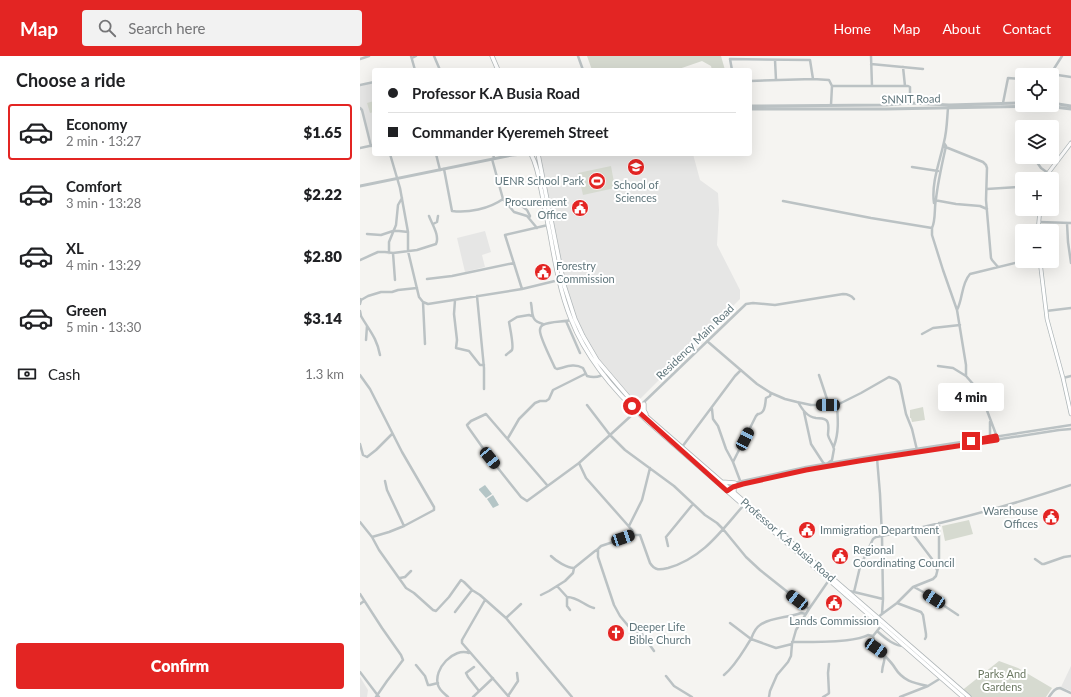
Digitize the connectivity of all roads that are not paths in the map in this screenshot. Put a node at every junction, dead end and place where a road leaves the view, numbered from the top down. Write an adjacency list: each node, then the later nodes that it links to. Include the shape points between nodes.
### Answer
1 (369, 56): 10 (street)
2 (416, 56): 9 (street)
3 (434, 56): 17 (street)
4 (492, 56): 18 (main road)
5 (578, 56): 19 (street)
6 (809, 56): 13 (street)
7 (871, 56): 14 (street)
8 (1060, 56): 21 (street)
9 (412, 57): 16 (street)
10 (360, 58)
11 (730, 58): 12 (street); 20 (street)
12 (775, 60): 13 (street); 27 (street)
13 (810, 60): 26 (street)
14 (871, 64): 15 (street); 32 (street)
15 (903, 67): 22 (street); 33 (street)
16 (415, 68)
17 (439, 68)
18 (498, 68)
19 (581, 68)
20 (732, 68)
21 (1054, 68)
22 (923, 69)
23 (1059, 76): 25 (street)
24 (1015, 78): 35 (street, via 1008,78)
25 (1071, 78)
26 (813, 79): 27 (street); 31 (street, via 829,80)
27 (776, 80): 28 (street)
28 (752, 81)
29 (372, 83): 30 (street)
30 (360, 86)
31 (832, 86): 32 (street); 38 (street)
32 (872, 86): 33 (street)
33 (905, 86): 34 (street, via 910,87)
34 (910, 103): 40 (street, SNNIT Road); 43 (street, SNNIT Road)
35 (1003, 103): 36 (street, SNNIT Road); 39 (street, SNNIT Road)
36 (1015, 103)
37 (1059, 104): 41 (street)
38 (831, 105): 42 (street, SNNIT Road); 45 (street, SNNIT Road)
39 (992, 105): 40 (street, SNNIT Road); 48 (street, SNNIT Road)
40 (986, 106): 47 (street, SNNIT Road)
41 (1071, 106)
42 (881, 107): 43 (street, SNNIT Road); 46 (street, SNNIT Road)
43 (886, 107): 47 (street, SNNIT Road)
44 (360, 108): 49 (street)
45 (752, 108)
46 (752, 108)
47 (948, 108): 50 (street)
48 (1071, 109)
49 (372, 145): 52 (street)
50 (944, 145): 62 (street); 68 (street, via 984,162 987,168)
51 (1070, 146): 64 (main road)
52 (360, 148)
53 (391, 156): 65 (street)
54 (437, 156): 61 (street)
55 (502, 156): 58 (street)
56 (532, 156): 77 (main road, Professor K.A Busia Road)
57 (538, 156): 77 (main road, Professor K.A Busia Road)
58 (493, 158): 61 (street); 70 (street)
59 (1038, 164): 63 (street)
60 (912, 167): 62 (street)
61 (442, 170): 65 (street); 70 (street, via 452,211 486,208)
62 (938, 172): 71 (street)
63 (1046, 172)
64 (1050, 172)
65 (398, 179): 66 (street); 69 (street)
66 (360, 186)
67 (1015, 187): 68 (street)
68 (987, 189): 72 (street)
69 (402, 198): 89 (street, via 398,205); 90 (street)
70 (502, 199): 81 (street, via 514,212)
71 (935, 200): 74 (street); 88 (street)
72 (986, 200): 74 (street); 76 (street)
73 (783, 201): 88 (street)
74 (980, 206): 76 (street)
75 (523, 207): 81 (street, via 527,210)
76 (987, 208): 99 (street, via 992,260)
77 (548, 213): 86 (main road, Professor K.A Busia Road); 132 (main road, Professor K.A Busia Road, via 573,315 582,336)
78 (429, 216): 85 (street)
79 (438, 216): 85 (street, via 437,222)
80 (1039, 216): 82 (main road)
81 (529, 218): 87 (street)
82 (1039, 222): 83 (street)
83 (1067, 223): 84 (street); 96 (street)
84 (1071, 223)
85 (433, 224): 92 (street, via 437,237 436,244)
86 (548, 225): 87 (street); 103 (main road, Professor K.A Busia Road)
87 (537, 228): 97 (street, via 505,236)
88 (932, 228): 114 (street, via 940,263)
89 (393, 231): 90 (street); 91 (street, via 381,235); 93 (street, via 389,242)
90 (408, 232): 92 (street)
91 (367, 234)
92 (408, 251): 94 (street); 104 (street)
93 (390, 253): 94 (street); 95 (street, via 378,252)
94 (393, 254): 102 (street)
95 (360, 260)
96 (1071, 262)
97 (514, 263): 101 (street); 105 (street)
98 (1015, 263): 99 (street)
99 (998, 267): 114 (street, via 968,276)
100 (1041, 268): 116 (main road)
101 (427, 279)
102 (395, 280)
103 (559, 280): 105 (street); 118 (main road, Professor K.A Busia Road)
104 (417, 288): 107 (street, via 381,292); 110 (street)
105 (522, 289): 106 (street)
106 (477, 296): 108 (street); 130 (street)
107 (361, 299): 112 (street)
108 (455, 300): 110 (street, via 428,304); 130 (street, via 456,348 469,351 480,365)
109 (854, 300): 125 (street, Residency Main Road, via 848,294 843,294 775,305 749,303 742,306)
110 (423, 302): 126 (street)
111 (531, 303): 117 (street)
112 (360, 304)
113 (1071, 308): 116 (street)
114 (957, 310): 122 (street)
115 (360, 311): 121 (street)
116 (1046, 311): 140 (main road)
117 (532, 316): 120 (street, via 537,323); 129 (street, via 516,317 509,322 512,349)
118 (571, 320): 119 (street); 132 (main road, Professor K.A Busia Road, via 587,351)
119 (566, 321): 120 (street); 127 (street)
120 (544, 324): 135 (street, via 540,333 555,368 577,365 583,368)
121 (367, 325): 124 (street); 128 (street, via 379,347)
122 (960, 325): 123 (street, via 933,328); 138 (street)
123 (922, 334)
124 (366, 340)
125 (707, 341): 133 (street); 147 (street, Residency Main Road)
126 (425, 344)
127 (580, 353)
128 (380, 355)
129 (506, 355)
130 (484, 365): 141 (street)
131 (938, 366): 138 (street, via 953,368)
132 (602, 369): 134 (main road, Professor K.A Busia Road)
133 (741, 370): 142 (street); 153 (street)
134 (605, 373): 135 (street, via 594,377); 144 (main road, Professor K.A Busia Road); 154 (main road, Professor K.A Busia Road, via 617,390)
135 (586, 374): 164 (street, via 553,390 546,401 535,403 519,419)
136 (360, 375): 161 (street, via 370,389)
137 (819, 375): 150 (street)
138 (966, 376): 145 (street, via 980,392)
139 (1071, 376): 140 (street)
140 (1063, 378): 148 (main road)
141 (484, 389)
142 (771, 393): 146 (street); 172 (street, via 766,398 764,411 757,415)
143 (942, 397): 145 (street, via 952,403 968,399)
144 (630, 400): 147 (main road); 154 (main road, Professor K.A Busia Road)
145 (984, 401): 158 (street)
146 (798, 402): 150 (street); 155 (street)
147 (644, 403): 154 (street, Residency Main Road); 157 (main road)
148 (1069, 403): 152 (main road); 156 (main road)
149 (586, 405): 162 (street)
150 (828, 405): 151 (street)
151 (837, 405): 168 (street, via 838,427); 170 (street, via 888,377 898,380)
152 (1071, 407)
153 (712, 408): 169 (street); 172 (street, via 713,419)
154 (637, 410): 157 (main road, Professor K.A Busia Road); 162 (street, Residency Main Road); 182 (main road, Professor K.A Busia Road)
155 (804, 411): 168 (street, via 814,418 826,420 828,437); 174 (street, via 811,444)
156 (1071, 414)
157 (647, 417): 169 (main road, Professor K.A Busia Road)
158 (990, 419): 163 (street); 165 (street)
159 (1071, 424): 163 (street)
160 (1071, 429): 166 (street)
161 (392, 434): 167 (street, via 367,457 363,455); 189 (street, via 434,507 434,510)
162 (610, 435): 173 (street); 175 (street, via 625,450)
163 (996, 436): 165 (street); 166 (street)
164 (508, 439): 181 (street); 181 (street, via 486,414 467,424 521,497 527,501)
165 (990, 439): 166 (street); 170 (street)
166 (997, 440)
167 (360, 444)
168 (834, 446): 174 (street, via 832,460)
169 (682, 447): 177 (main road, Professor K.A Busia Road)
170 (917, 450): 171 (street)
171 (877, 456): 174 (street); 178 (street); 194 (street)
172 (733, 462): 178 (street)
173 (579, 463): 181 (street); 190 (street, via 586,478)
174 (826, 464): 178 (street)
175 (650, 468): 184 (street); 190 (street, via 642,500)
176 (385, 481): 189 (street)
177 (721, 482): 179 (main road); 182 (main road, Professor K.A Busia Road)
178 (740, 483): 179 (street)
179 (735, 485): 182 (street); 183 (main road)
180 (1071, 485): 187 (street)
181 (547, 486)
182 (727, 489): 183 (main road, Professor K.A Busia Road); 185 (main road, Professor K.A Busia Road)
183 (734, 493): 188 (main road, Professor K.A Busia Road)
184 (693, 504): 191 (street); 196 (street, via 666,537)
185 (743, 506): 188 (main road, Professor K.A Busia Road); 191 (street)
186 (360, 522): 195 (street)
187 (939, 523): 192 (street); 202 (street)
188 (766, 524): 205 (main road, Professor K.A Busia Road); 210 (main road, Professor K.A Busia Road)
189 (404, 526): 195 (street)
190 (629, 526): 193 (street)
191 (723, 529): 193 (street, via 701,552 678,565 660,570 652,567 641,536); 221 (street, via 746,557)
192 (910, 530): 194 (street); 202 (street)
193 (634, 534): 197 (street)
194 (882, 536): 209 (street, via 873,539 860,567); 214 (street)
195 (372, 537): 204 (street)
196 (668, 546)
197 (598, 549): 201 (street); 237 (street, via 598,557 620,616 630,628 642,634)
198 (551, 556): 201 (street)
199 (1071, 556): 200 (street, via 1044,564)
200 (1036, 559)
201 (574, 568): 206 (street, via 573,573)
202 (938, 570): 207 (street, via 933,579)
203 (410, 571): 204 (street, via 405,577)
204 (400, 578): 208 (street, via 406,588 434,611 449,597 461,580)
205 (829, 580): 210 (main road, Professor K.A Busia Road); 221 (street)
206 (557, 586): 212 (street); 213 (street)
207 (913, 587): 217 (street); 226 (street)
208 (472, 590): 215 (street); 223 (street)
209 (854, 592): 210 (street); 214 (street)
210 (847, 593): 228 (main road, Professor K.A Busia Road); 230 (main road, Professor K.A Busia Road)
211 (360, 594): 216 (street)
212 (541, 595)
213 (567, 597): 220 (street, via 575,598); 222 (street, via 567,606)
214 (883, 599): 225 (street)
215 (485, 600): 227 (street); 238 (street, via 462,640)
216 (364, 601): 218 (street); 254 (street, via 403,660)
217 (897, 603): 225 (street); 234 (street, via 921,612)
218 (360, 604)
219 (521, 604): 227 (street)
220 (594, 608)
221 (809, 609): 224 (street)
222 (570, 610)
223 (454, 612)
224 (806, 614): 233 (street, via 768,621 756,629); 235 (street, via 796,630)
225 (882, 614): 228 (street)
226 (958, 615)
227 (506, 618): 258 (street)
228 (877, 618): 264 (main road, Professor K.A Busia Road)
229 (730, 623): 233 (street)
230 (882, 626): 231 (street); 236 (main road, Professor K.A Busia Road)
231 (877, 631): 232 (street); 236 (street, via 887,640)
232 (872, 636): 235 (street); 239 (street, via 876,648)
233 (751, 639): 235 (street, via 776,648); 246 (street)
234 (925, 639)
235 (792, 643): 260 (street, via 791,656 777,675)
236 (906, 646): 249 (main road, Professor K.A Busia Road)
237 (654, 651)
238 (471, 654): 248 (street); 250 (street, via 457,653 443,664 438,674)
239 (885, 656): 244 (street); 251 (street, via 904,678)
240 (829, 664): 261 (street, via 829,693)
241 (416, 665): 250 (street, via 428,684)
242 (474, 667): 252 (street, via 466,673)
243 (360, 672): 254 (street)
244 (882, 672)
245 (517, 673): 257 (street, via 518,680)
246 (724, 675)
247 (666, 676): 259 (street, via 674,686)
248 (493, 678): 252 (street); 257 (street)
249 (941, 678): 251 (street); 263 (main road, Professor K.A Busia Road)
250 (438, 683): 255 (street)
251 (928, 686): 262 (street)
252 (479, 691): 256 (street)
253 (1071, 693): 265 (street, via 1058,688)
254 (378, 696)
255 (448, 697)
256 (473, 697)
257 (508, 697)
258 (572, 697)
259 (692, 697)
260 (769, 697)
261 (823, 697)
262 (900, 697)
263 (962, 697)
264 (969, 697)
265 (1049, 697)

